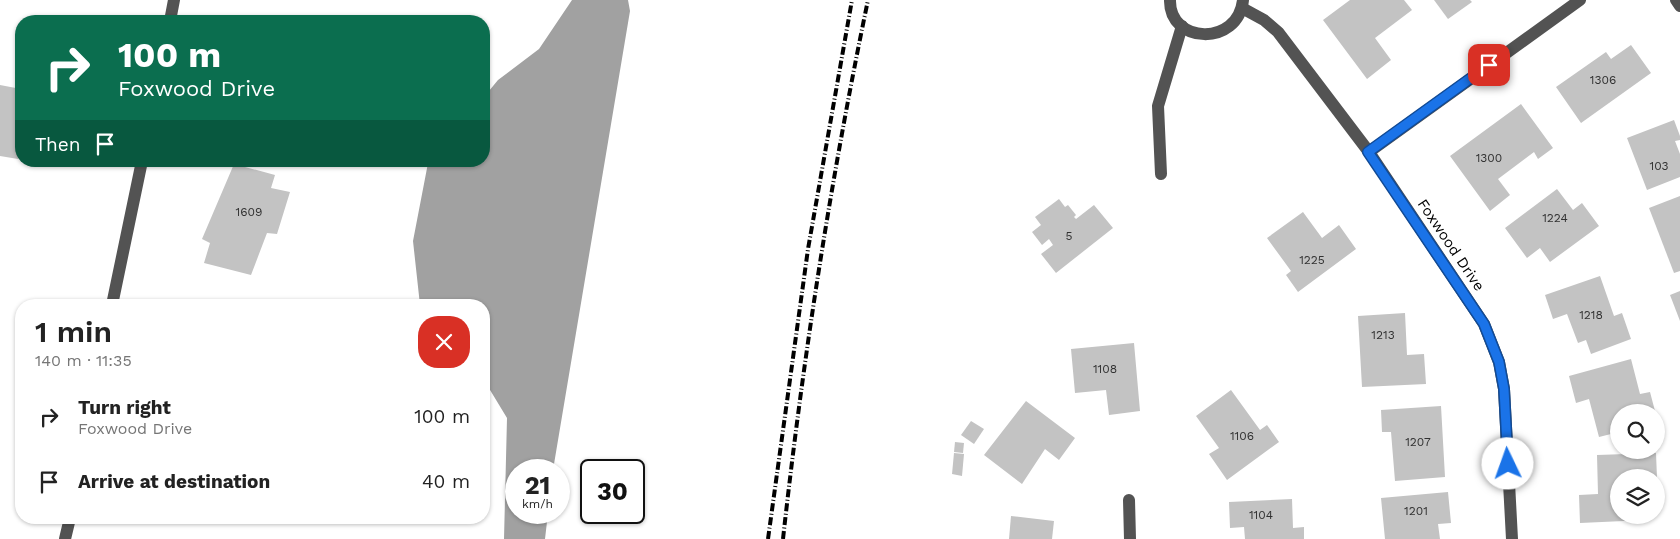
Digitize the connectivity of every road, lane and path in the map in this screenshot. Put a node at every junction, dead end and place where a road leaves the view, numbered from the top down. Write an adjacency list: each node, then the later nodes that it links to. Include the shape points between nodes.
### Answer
1 (174, 0): 7 (street)
2 (1170, 0): 8 (street, via 1174,17)
3 (1580, 0): 9 (street)
4 (1676, 0): 6 (street)
5 (1242, 4): 8 (street, via 1229,27 1218,33 1193,33); 9 (street, Foxwood Drive, via 1278,32)
6 (1680, 6)
7 (171, 15)
8 (1182, 26): 11 (street, via 1158,106)
9 (1368, 152): 17 (street, Foxwood Drive, via 1470,301 1484,324 1499,362 1504,389)
10 (141, 167): 12 (street)
11 (1161, 174)
12 (113, 299)
13 (1130, 500): 16 (street)
14 (69, 524): 15 (street)
15 (65, 539)
16 (1130, 539)
17 (1512, 539)

